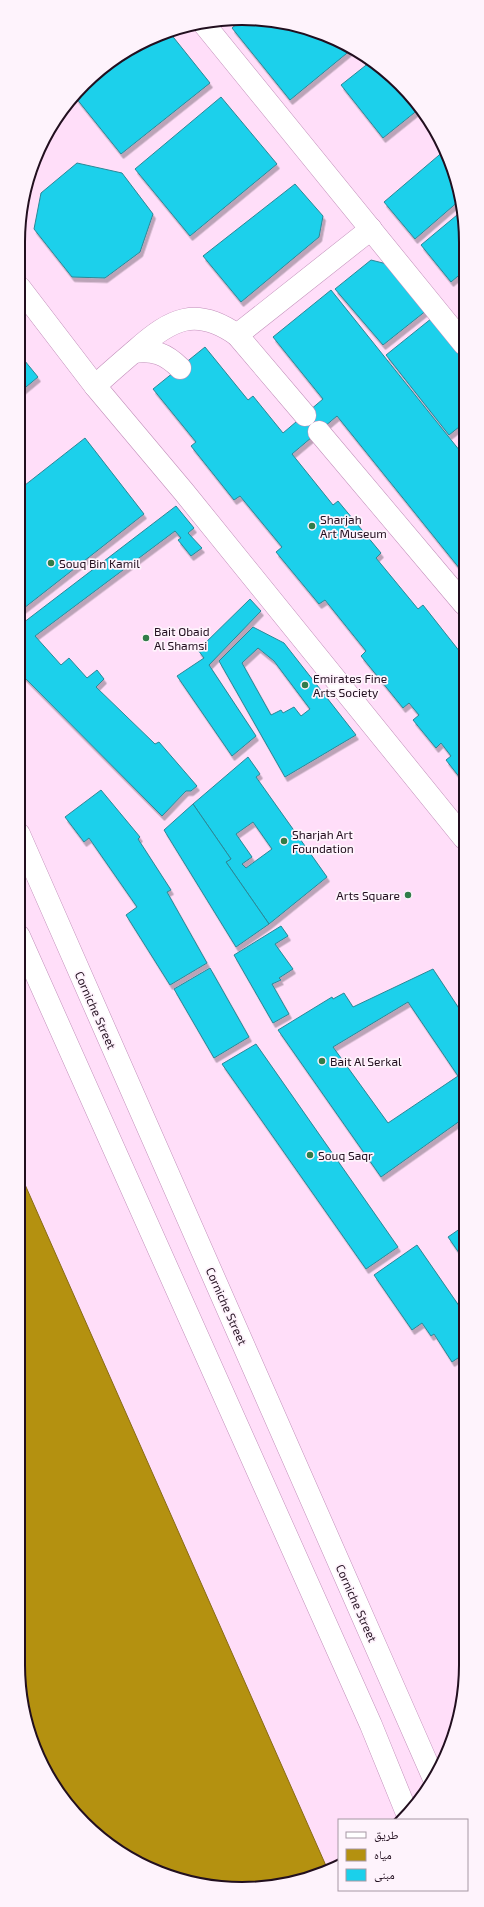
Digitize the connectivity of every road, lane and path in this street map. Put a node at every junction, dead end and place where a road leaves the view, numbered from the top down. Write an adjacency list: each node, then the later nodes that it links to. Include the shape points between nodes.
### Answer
1 (207, 28): 2 (main road)
2 (371, 229): 4 (main road); 5 (main road)
3 (25, 295): 8 (main road)
4 (237, 335): 6 (main road, via 212,321 198,318 181,320 165,327); 9 (main road)
5 (459, 338)
6 (134, 352): 7 (main road, via 144,350 159,353); 8 (main road)
7 (180, 368)
8 (95, 386): 12 (main road)
9 (305, 415)
10 (318, 432): 11 (main road)
11 (459, 598)
12 (459, 832)
13 (25, 848): 15 (main road, Corniche Street)
14 (25, 949): 16 (main road)
15 (431, 1772)
16 (405, 1808)

